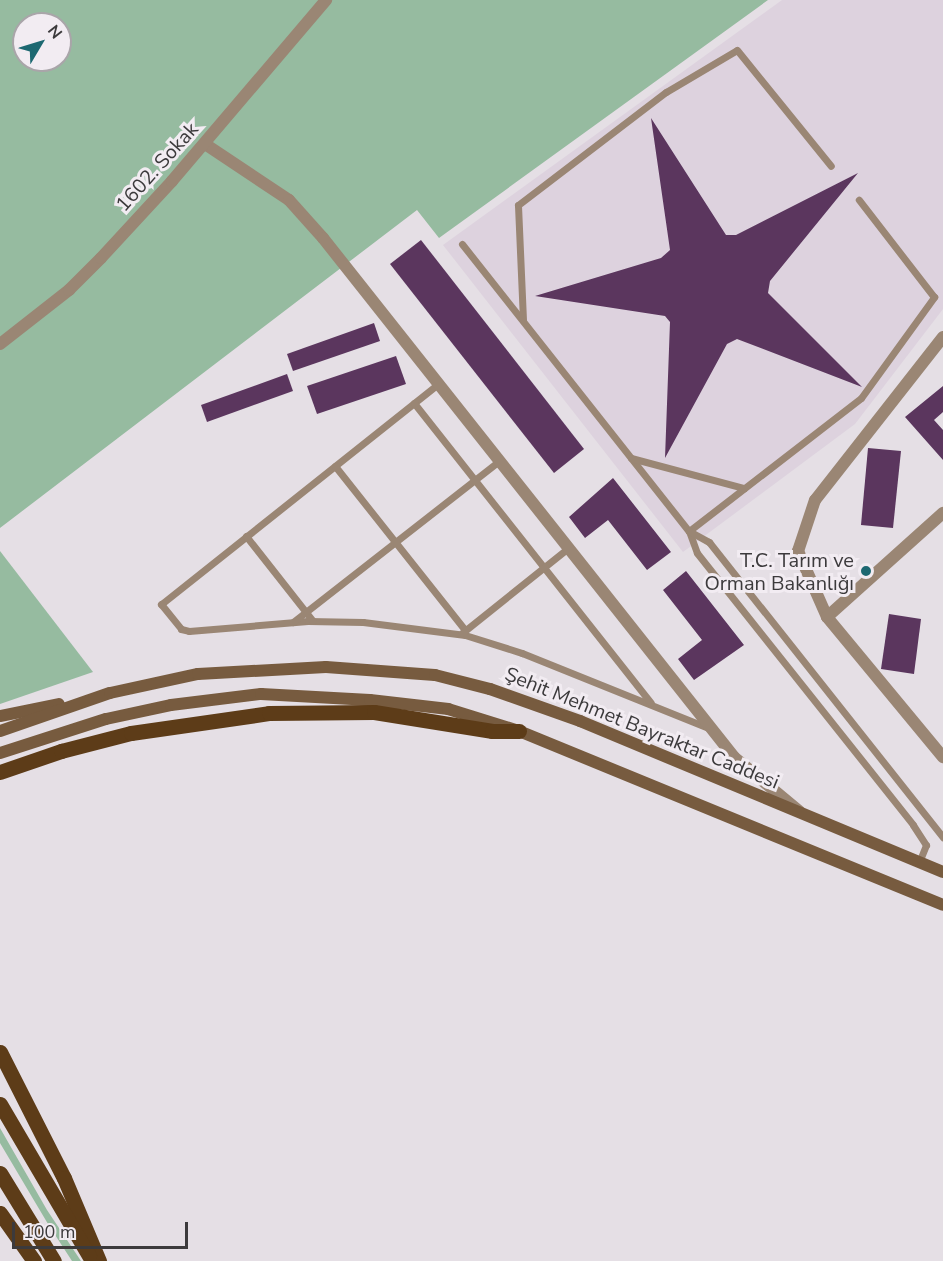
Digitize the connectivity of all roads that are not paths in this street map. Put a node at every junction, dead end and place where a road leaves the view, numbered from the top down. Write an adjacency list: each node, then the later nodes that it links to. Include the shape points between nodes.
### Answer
1 (327, 0): 2 (street, 1602. Sokak)
2 (205, 144): 8 (street, 1602. Sokak, via 69,290); 9 (street, via 289,200)
3 (831, 166): 6 (lane, via 737,50 666,92 518,205)
4 (859, 200): 15 (lane, via 934,297 861,398)
5 (462, 244): 6 (lane)
6 (523, 320): 11 (lane)
7 (943, 337): 23 (street, via 815,500 798,551)
8 (0, 344)
9 (438, 384): 10 (lane); 12 (street)
10 (414, 403): 13 (lane); 14 (lane)
11 (631, 458): 15 (lane); 17 (lane)
12 (499, 461): 14 (lane); 20 (street)
13 (335, 466): 18 (lane); 19 (lane)
14 (476, 480): 19 (lane); 21 (lane)
15 (744, 488): 17 (lane)
16 (943, 513): 23 (street)
17 (689, 531): 37 (lane, via 709,542); 38 (lane, via 697,554 914,825 926,845)
18 (246, 536): 22 (lane); 25 (lane, via 161,604 181,629 189,631)
19 (395, 542): 22 (lane); 26 (lane)
20 (568, 548): 21 (lane); 30 (street)
21 (545, 567): 26 (lane); 28 (lane)
22 (306, 611): 24 (lane); 25 (lane)
23 (827, 617): 34 (street)
24 (313, 621): 25 (lane); 26 (lane)
25 (293, 622)
26 (463, 632): 28 (lane)
27 (87, 700): 29 (main road); 31 (main road, Şehit Mehmet Bayraktar Caddesi); 36 (main road, Şehit Mehmet Bayraktar Caddesi, via 172,677 257,669 349,667 435,675 580,720)
28 (653, 705): 30 (lane)
29 (0, 716)
30 (711, 728): 36 (street, via 734,757)
31 (0, 731)
32 (519, 731): 33 (main road, via 468,712 409,703 261,694 171,705 106,719); 35 (main road, via 492,731 374,712 269,712 131,733); 40 (main road)
33 (0, 753)
34 (943, 757)
35 (0, 772)
36 (802, 813): 38 (main road, Şehit Mehmet Bayraktar Caddesi)
37 (943, 837)
38 (919, 862): 39 (main road, Şehit Mehmet Bayraktar Caddesi)
39 (943, 872)
40 (943, 905)
41 (0, 1052): 48 (main road, via 64,1178)
42 (0, 1104): 47 (main road)
43 (0, 1173): 46 (main road)
44 (0, 1214): 45 (main road)
45 (34, 1261)
46 (54, 1261)
47 (93, 1261)
48 (99, 1261)

